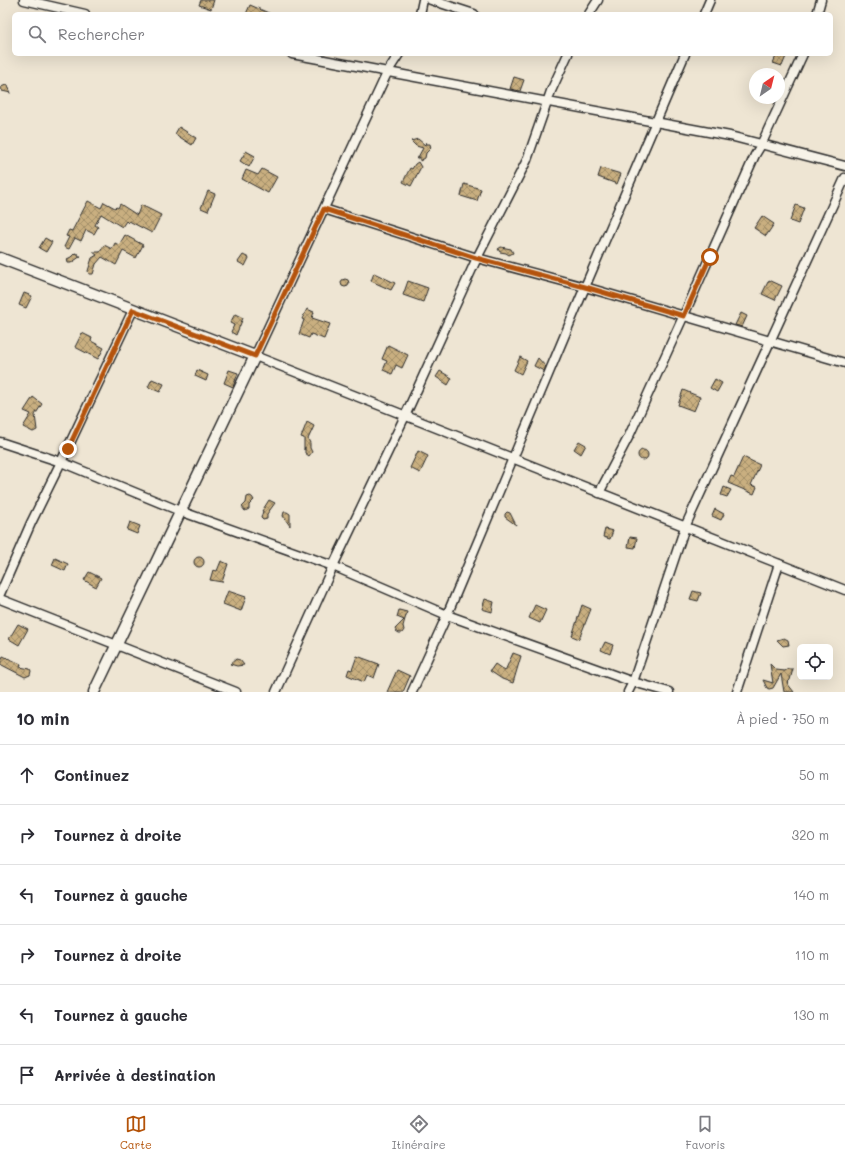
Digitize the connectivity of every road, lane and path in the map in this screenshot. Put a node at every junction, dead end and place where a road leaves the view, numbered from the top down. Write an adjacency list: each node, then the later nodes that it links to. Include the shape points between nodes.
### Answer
1 (24, 0): 7 (street)
2 (423, 0): 8 (street)
3 (431, 0): 9 (street)
4 (598, 0): 10 (street)
5 (710, 0): 11 (street)
6 (821, 0): 12 (street)
7 (76, 12)
8 (420, 12)
9 (468, 12)
10 (591, 12)
11 (705, 12)
12 (818, 12)
13 (303, 56): 18 (street)
14 (398, 56): 18 (street)
15 (567, 56): 19 (street)
16 (684, 56): 20 (street)
17 (802, 56): 21 (street)
18 (388, 71): 19 (street); 24 (street)
19 (548, 102): 20 (street); 26 (street, via 527,160)
20 (657, 122): 21 (street, via 730,136); 27 (street)
21 (761, 145): 22 (street); 29 (street)
22 (845, 166)
23 (845, 178): 30 (street)
24 (324, 209): 26 (street); 31 (street)
25 (0, 258): 28 (street)
26 (476, 258): 27 (street); 33 (street)
27 (585, 287): 29 (street); 35 (street)
28 (133, 310): 31 (street); 36 (street)
29 (684, 316): 30 (street); 37 (street, via 629,436)
30 (770, 342): 32 (street); 39 (street)
31 (255, 356): 33 (street); 38 (street)
32 (845, 363)
33 (405, 416): 35 (street); 41 (street)
34 (0, 442): 36 (street)
35 (513, 459): 37 (street); 45 (street)
36 (61, 462): 38 (street); 43 (street, via 30,523)
37 (599, 493): 39 (street)
38 (180, 511): 41 (street); 46 (street)
39 (685, 527): 40 (street); 47 (street)
40 (779, 564): 42 (street); 54 (street)
41 (333, 566): 45 (street); 50 (street)
42 (845, 590)
43 (0, 594)
44 (0, 599): 46 (street)
45 (447, 615): 47 (street); 51 (street)
46 (116, 645): 48 (street); 49 (street)
47 (633, 682): 52 (street); 53 (street)
48 (94, 692)
49 (236, 692)
50 (276, 692)
51 (412, 692)
52 (628, 692)
53 (669, 692)
54 (737, 692)

